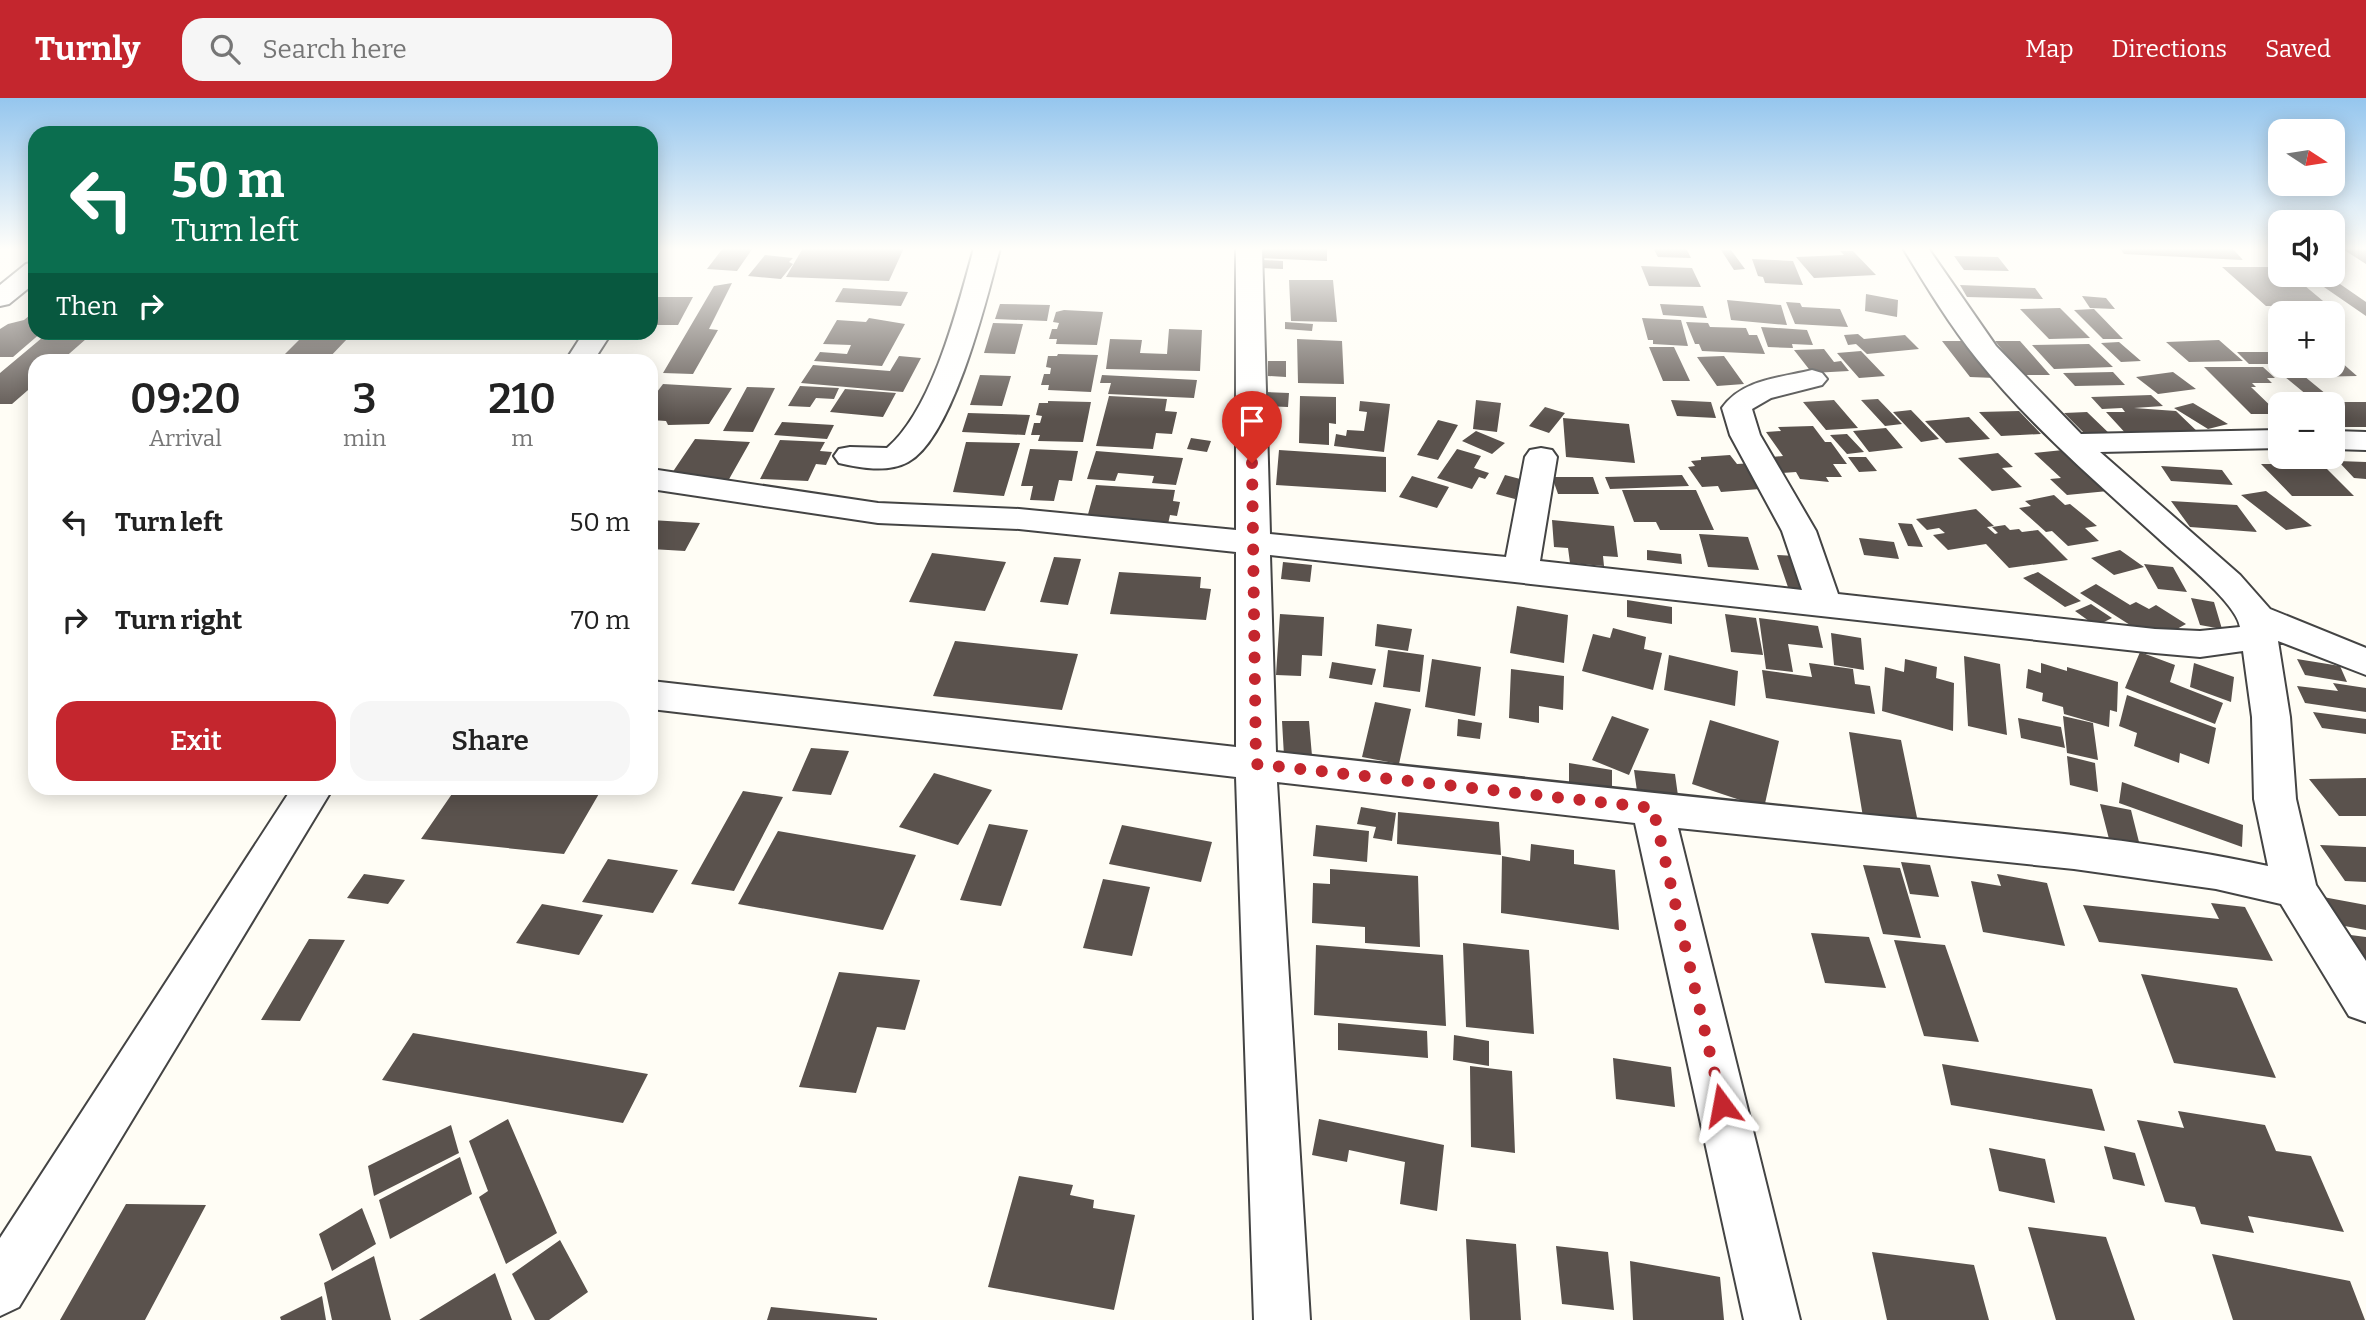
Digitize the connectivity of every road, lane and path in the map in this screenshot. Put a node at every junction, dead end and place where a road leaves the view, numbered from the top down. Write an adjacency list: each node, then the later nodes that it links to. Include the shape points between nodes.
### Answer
1 (972, 305): 9 (street, via 936,402 915,442 900,455 885,459)
2 (1250, 305): 12 (street)
3 (1951, 305): 8 (street, via 1998,366)
4 (1812, 379): 14 (street, via 1757,393 1737,408 1745,435 1800,531)
5 (2268, 439): 8 (street)
6 (2345, 440): 7 (street)
7 (2366, 441)
8 (2074, 443): 15 (street, via 2228,583)
9 (850, 456)
10 (1541, 457): 13 (street)
11 (658, 480): 12 (street, via 878,513 1019,519)
12 (1254, 543): 13 (street); 20 (street)
13 (1521, 570): 14 (street)
14 (1825, 604): 16 (street)
15 (2259, 628): 16 (street); 17 (street); 18 (street)
16 (2200, 644): 18 (street)
17 (2366, 662)
18 (2266, 682): 23 (street, via 2275,799)
19 (658, 696): 20 (street)
20 (1256, 764): 22 (street); 26 (street)
21 (309, 795): 25 (street)
22 (1653, 808): 23 (street, via 2074,852 2216,872); 27 (street)
23 (2295, 890): 24 (street)
24 (2366, 1001)
25 (0, 1288)
26 (1282, 1320)
27 (1772, 1320)

